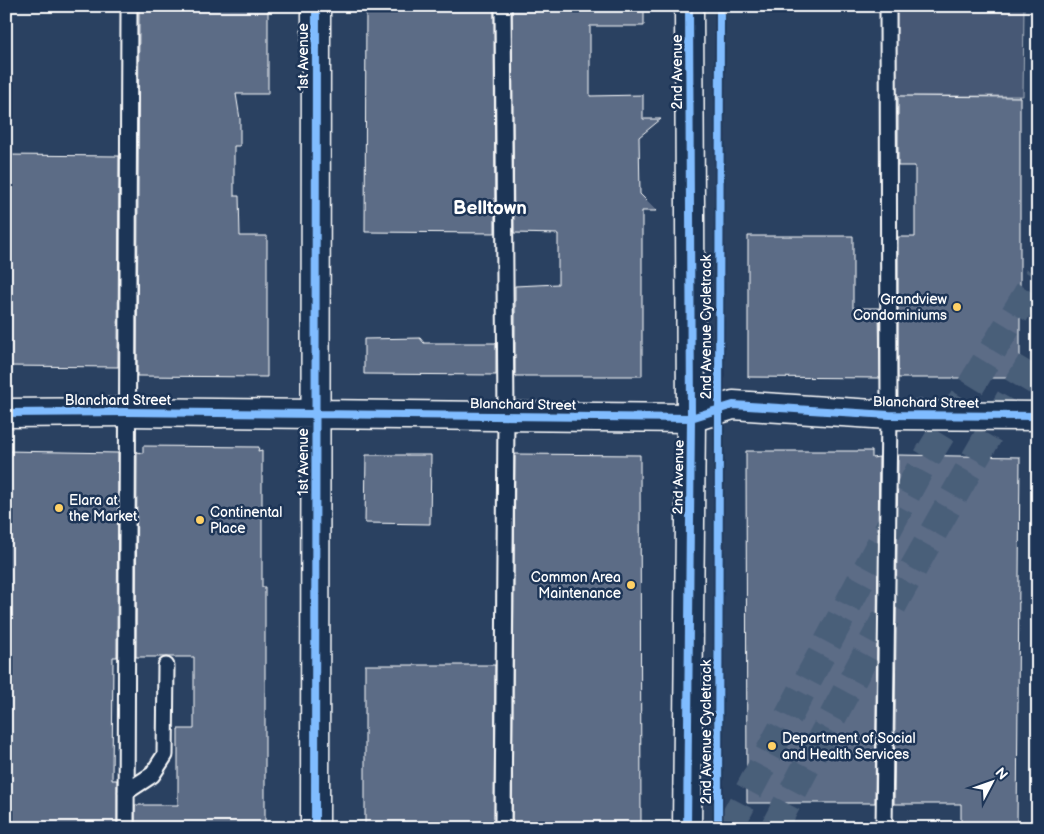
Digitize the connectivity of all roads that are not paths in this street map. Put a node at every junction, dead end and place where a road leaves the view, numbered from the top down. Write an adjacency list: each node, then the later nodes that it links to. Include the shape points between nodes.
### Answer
1 (130, 6): 6 (lane)
2 (316, 6): 8 (main road, 1st Avenue)
3 (503, 6): 11 (lane)
4 (689, 6): 12 (main road, 2nd Avenue)
5 (888, 6): 9 (lane)
6 (126, 412): 7 (main road, Blanchard Street); 8 (main road, Blanchard Street); 14 (lane)
7 (6, 413)
8 (315, 414): 11 (main road, Blanchard Street); 16 (main road, 1st Avenue)
9 (889, 415): 10 (main road, Blanchard Street); 12 (main road, Blanchard Street, via 733,405); 19 (lane)
10 (1038, 416)
11 (506, 417): 12 (main road, Blanchard Street); 17 (lane)
12 (691, 418): 18 (main road, 2nd Avenue)
13 (166, 666): 14 (lane, via 165,755 152,775)
14 (126, 792): 15 (lane)
15 (126, 828)
16 (315, 828)
17 (503, 828)
18 (687, 828)
19 (884, 828)

